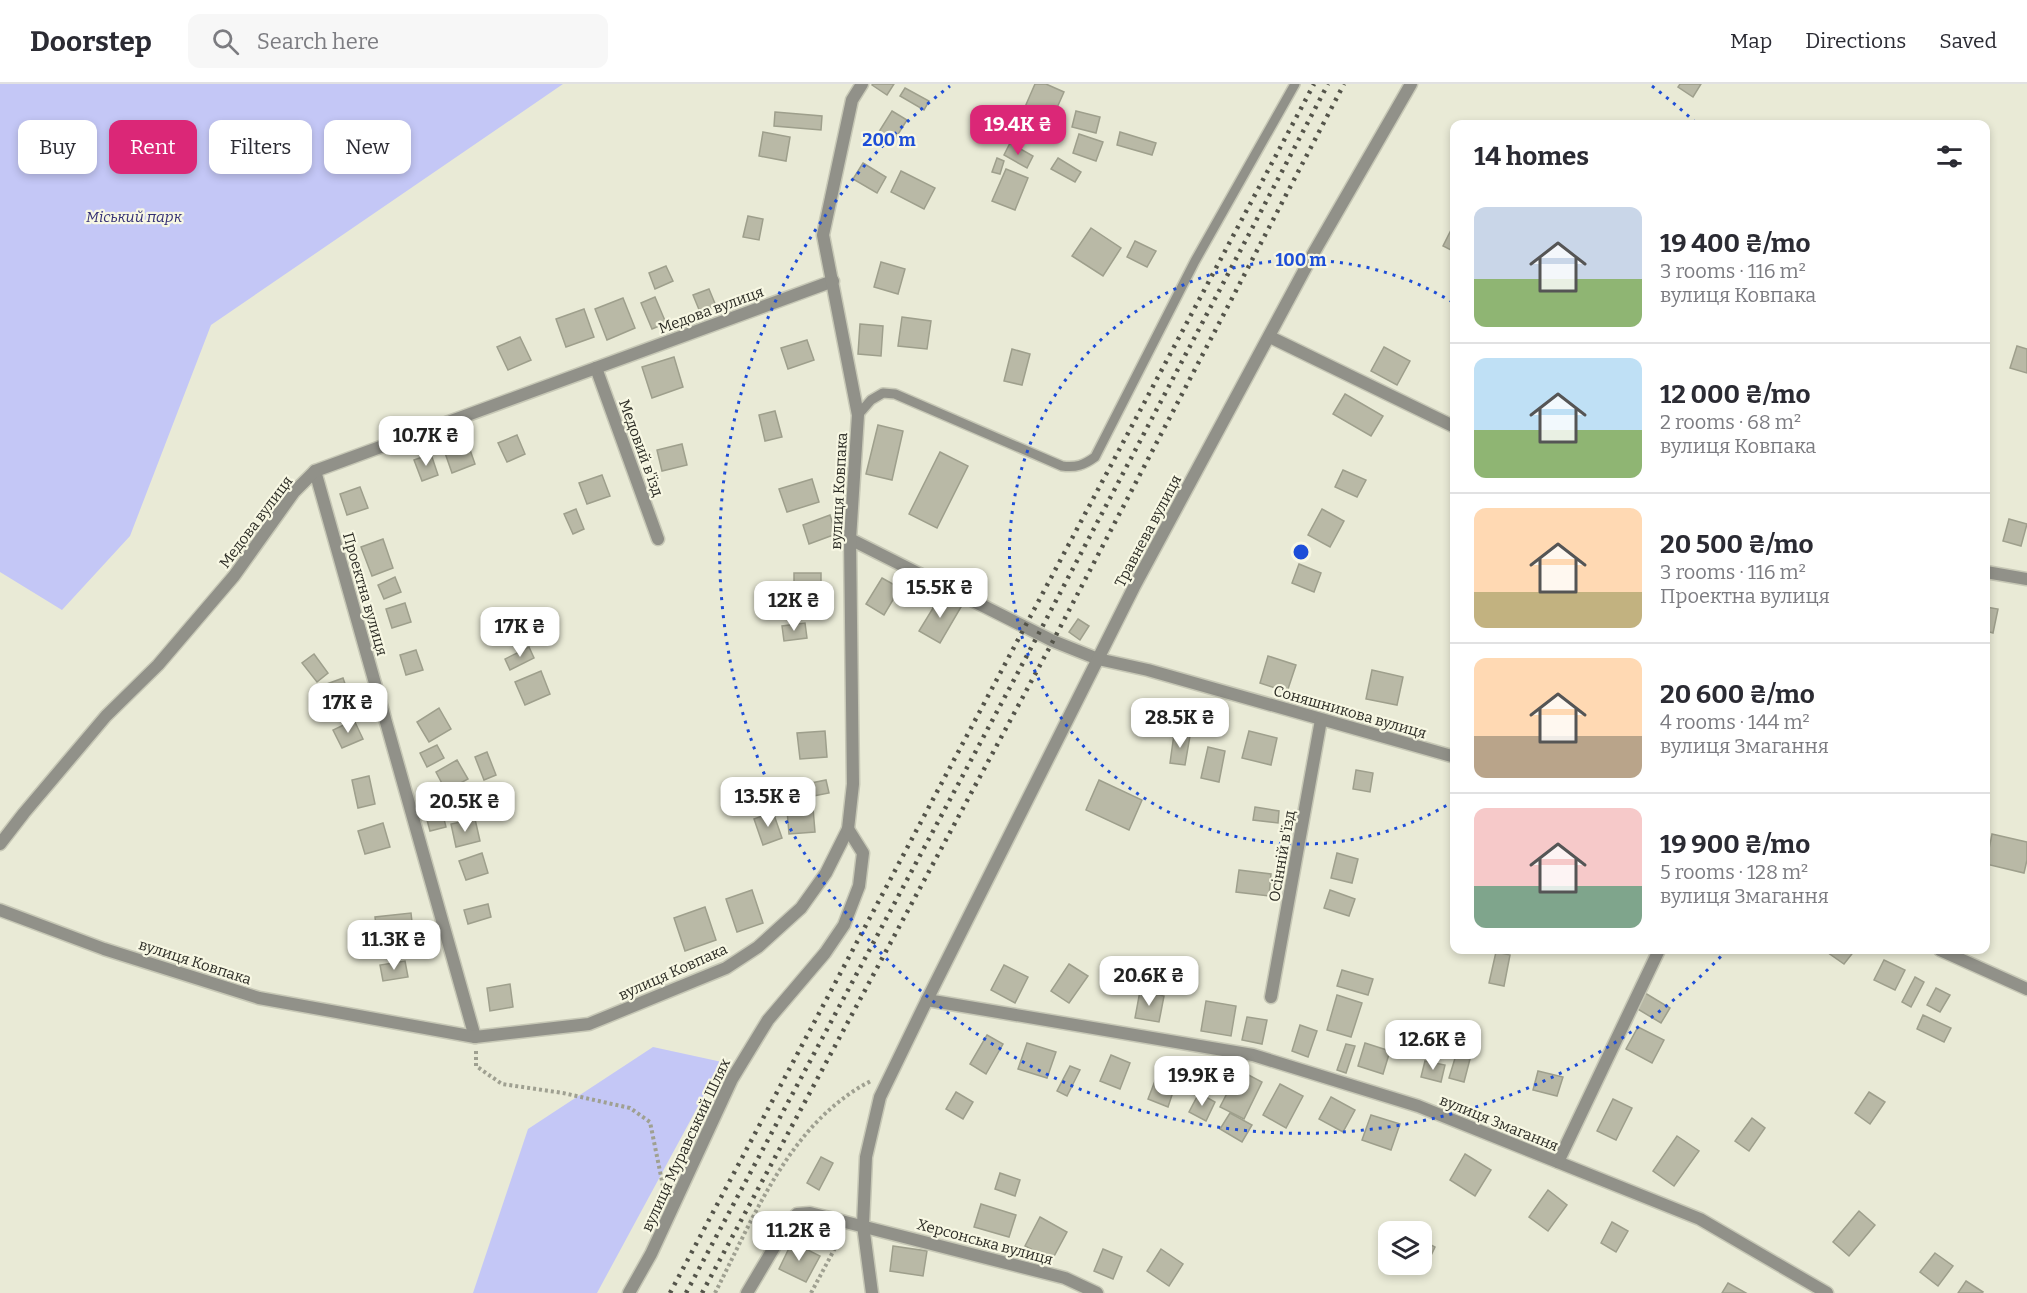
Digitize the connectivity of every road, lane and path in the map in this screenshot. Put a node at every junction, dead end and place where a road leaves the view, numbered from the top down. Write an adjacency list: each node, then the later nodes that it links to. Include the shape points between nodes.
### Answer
1 (862, 84): 4 (street, вулиця Ковпака, via 852,100 823,235)
2 (1295, 84): 7 (lane, via 1195,261 1095,458 1074,468 1062,466 895,394 883,393)
3 (1411, 84): 5 (street, Травнева вулиця)
4 (833, 281): 6 (street, Медова вулиця); 7 (street, вулиця Ковпака)
5 (1270, 337): 8 (street); 14 (street, Травнева вулиця)
6 (596, 368): 9 (street, Медова вулиця); 10 (street, Медовий в'їзд)
7 (858, 415): 11 (street, вулиця Ковпака)
8 (1450, 425)
9 (315, 471): 18 (street, Медова вулиця, via 294,492 234,576 158,665 106,716); 25 (street, Проектна вулиця)
10 (658, 539)
11 (850, 539): 14 (street, Соняшникова вулиця); 17 (street, вулиця Ковпака, via 853,784)
12 (1990, 574): 13 (street)
13 (2027, 579)
14 (1098, 660): 15 (street, Соняшникова вулиця, via 1148,670); 24 (street, Травнева вулиця)
15 (1321, 720): 16 (street, Соняшникова вулиця); 23 (street, Осінній в'їзд)
16 (1450, 756)
17 (848, 829): 25 (street, вулиця Ковпака, via 826,873 801,908 758,947 726,968 589,1024); 28 (street, вулиця Муравський Шлях, via 863,853 859,885 844,925 768,1020 732,1079)
18 (0, 844)
19 (0, 910): 25 (street, вулиця Ковпака, via 104,949 259,998)
20 (1657, 954): 27 (street)
21 (1949, 954): 22 (street)
22 (2027, 989)
23 (1271, 997)
24 (927, 1000): 26 (street, Травнева вулиця); 27 (street, вулиця Змагання, via 1252,1055 1418,1106)
25 (475, 1037): 28 (path, via 477,1066 502,1084 630,1108 650,1122)
26 (893, 1070): 30 (street, Травнева вулиця, via 880,1097 866,1157); 32 (path, via 852,1091 814,1126 770,1186)
27 (1557, 1162): 37 (street, вулиця Змагання, via 1700,1219)
28 (669, 1216): 31 (street, вулиця Муравський Шлях)
29 (849, 1222): 30 (street, Херсонська вулиця); 33 (street, Херсонська вулиця, via 797,1214); 34 (path)
30 (863, 1225): 35 (street, Травнева вулиця); 36 (street, Херсонська вулиця, via 1065,1278)
31 (629, 1293)
32 (715, 1293)
33 (747, 1293)
34 (811, 1293)
35 (872, 1293)
36 (1097, 1293)
37 (1827, 1293)

